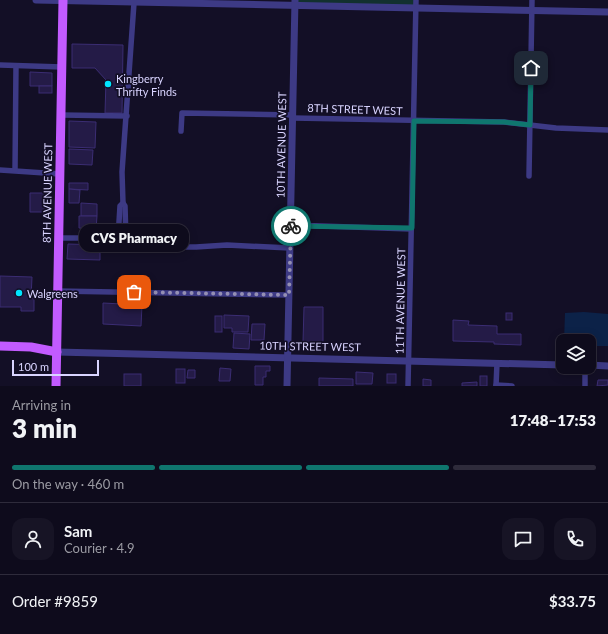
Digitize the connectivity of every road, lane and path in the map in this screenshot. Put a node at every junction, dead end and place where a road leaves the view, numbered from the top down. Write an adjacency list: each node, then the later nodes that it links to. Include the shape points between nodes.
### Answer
1 (36, 0): 4 (street)
2 (416, 0): 8 (street, 11TH AVENUE WEST)
3 (532, 0): 9 (street)
4 (63, 1): 6 (street); 13 (main road, 8TH AVENUE WEST)
5 (178, 2): 6 (street); 7 (street)
6 (134, 3): 15 (street, via 129,49)
7 (294, 3): 8 (street); 16 (street, 10TH AVENUE WEST)
8 (416, 9): 9 (street); 17 (street, 11TH AVENUE WEST)
9 (532, 11): 10 (street); 18 (street)
10 (608, 12)
11 (0, 65): 12 (street)
12 (16, 66): 13 (street); 22 (street)
13 (62, 67): 14 (main road, 8TH AVENUE WEST)
14 (61, 115): 15 (street); 23 (main road, 8TH AVENUE WEST)
15 (127, 116): 25 (street)
16 (293, 116): 17 (street, 8TH STREET WEST); 20 (street, 8TH STREET WEST, via 182,113); 26 (street, 10TH AVENUE WEST)
17 (414, 121): 18 (street, 8TH STREET WEST, via 504,122); 27 (street, 11TH AVENUE WEST)
18 (530, 125): 19 (street, 8TH STREET WEST); 24 (street)
19 (608, 130)
20 (181, 131)
21 (0, 170): 22 (street)
22 (15, 170): 23 (street)
23 (60, 174): 28 (main road, 8TH AVENUE WEST)
24 (529, 176)
25 (122, 203): 29 (street); 30 (street, via 125,208)
26 (291, 225): 27 (street); 31 (street, 10TH AVENUE WEST)
27 (412, 228): 38 (street, 11TH AVENUE WEST)
28 (58, 238): 29 (street); 32 (main road, 8TH AVENUE WEST)
29 (118, 238): 30 (street)
30 (126, 239): 31 (street, via 164,247 196,248 227,245)
31 (290, 248): 33 (street, 10TH AVENUE WEST)
32 (57, 291): 33 (street); 36 (main road, 8TH AVENUE WEST)
33 (289, 295): 37 (street, 10TH AVENUE WEST)
34 (0, 346): 36 (main road, 10TH STREET WEST, via 31,347)
35 (0, 352): 36 (main road, 10TH STREET WEST)
36 (57, 352): 37 (street, 10TH STREET WEST); 44 (main road, 8TH AVENUE WEST)
37 (288, 358): 38 (street, 10TH STREET WEST); 45 (street, 10TH AVENUE WEST)
38 (409, 361): 39 (street, 10TH STREET WEST); 46 (street, 11TH AVENUE WEST)
39 (497, 363): 40 (street, 10TH STREET WEST); 47 (street)
40 (556, 365)
41 (596, 365): 42 (street)
42 (608, 366)
43 (585, 374): 49 (street)
44 (56, 386)
45 (287, 386)
46 (408, 386)
47 (496, 386): 48 (street)
48 (512, 386)
49 (585, 386)

